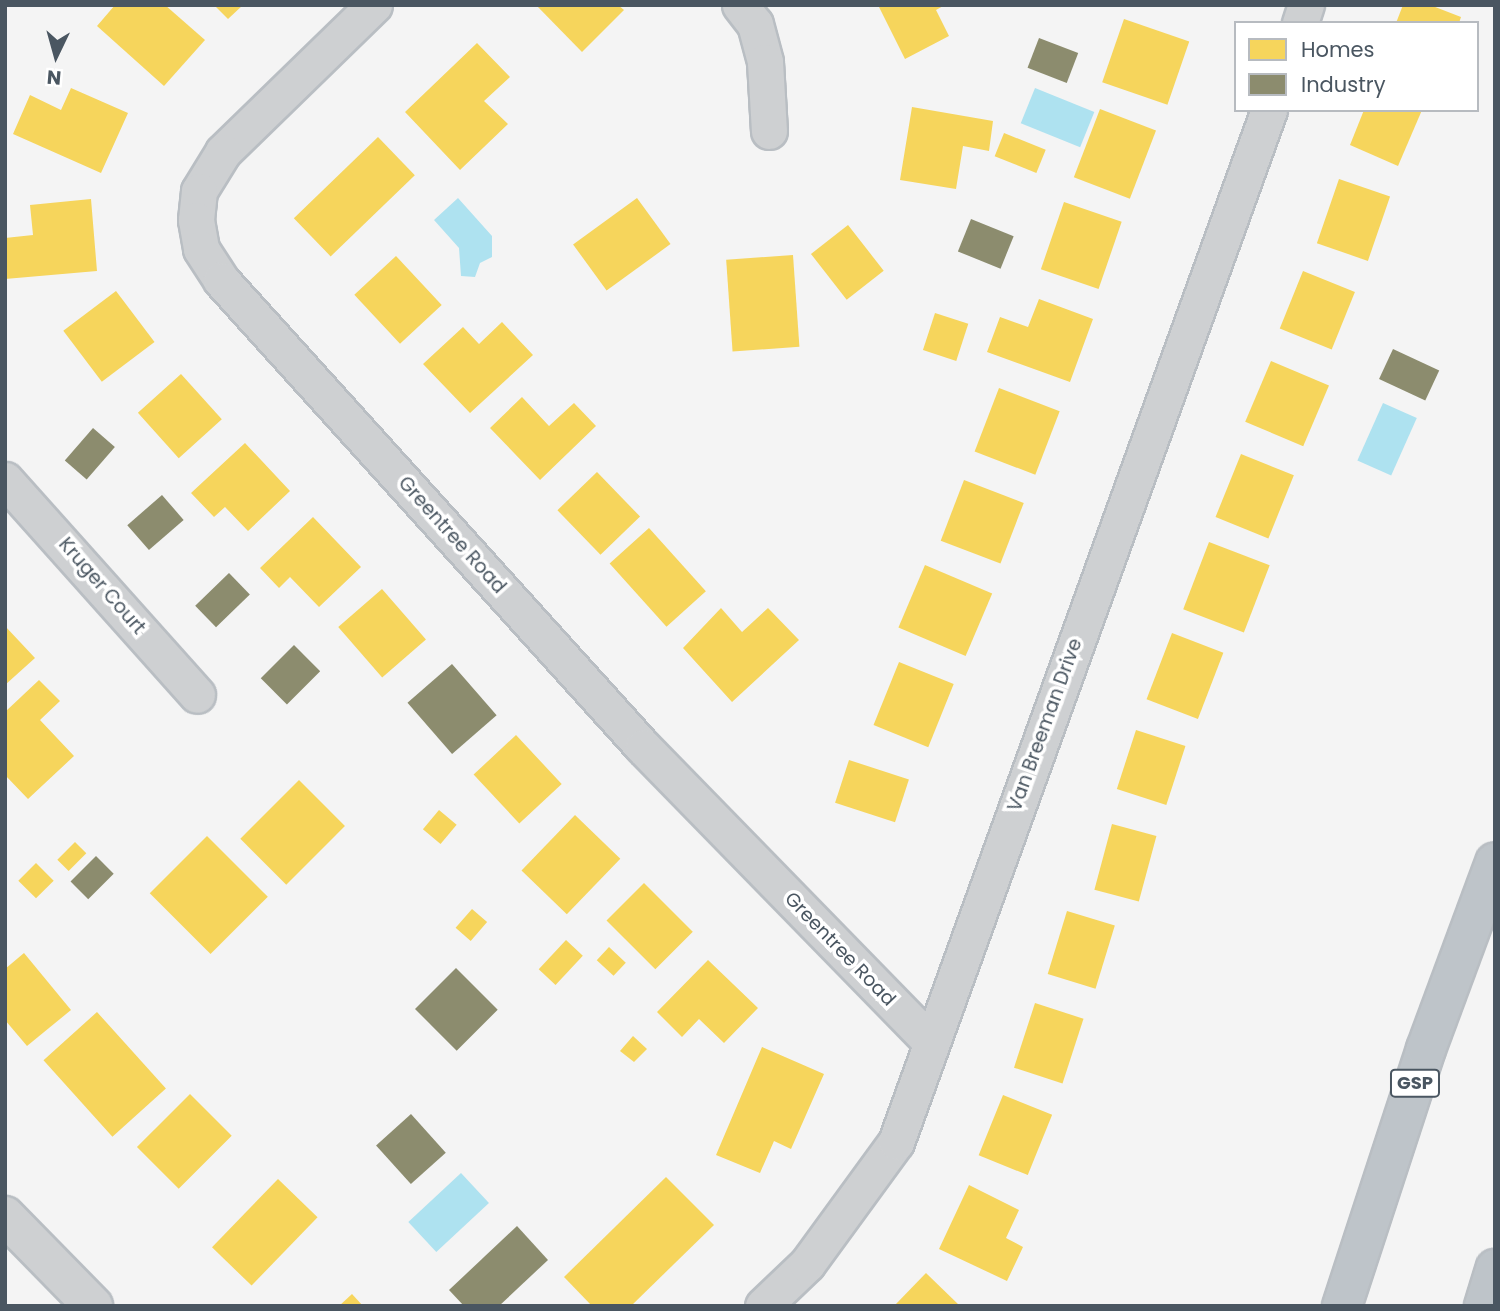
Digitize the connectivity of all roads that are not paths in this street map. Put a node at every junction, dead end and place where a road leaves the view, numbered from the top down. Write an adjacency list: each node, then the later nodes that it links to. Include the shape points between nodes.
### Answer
1 (374, 5): 8 (street, Greentree Road, via 223,152 199,191 196,220 201,249 230,290 643,747)
2 (740, 5): 4 (street, via 754,24 765,62)
3 (1268, 112): 8 (street, Van Breeman Drive)
4 (769, 131)
5 (5, 480): 6 (street, Kruger Court)
6 (197, 695)
7 (1495, 862): 13 (highway, GSP, via 1426,1049)
8 (930, 1041): 12 (street, Van Breeman Drive, via 897,1142 807,1264)
9 (10, 1232): 11 (street)
10 (1495, 1269): 14 (highway)
11 (84, 1303)
12 (763, 1306)
13 (1342, 1306)
14 (1484, 1306)

